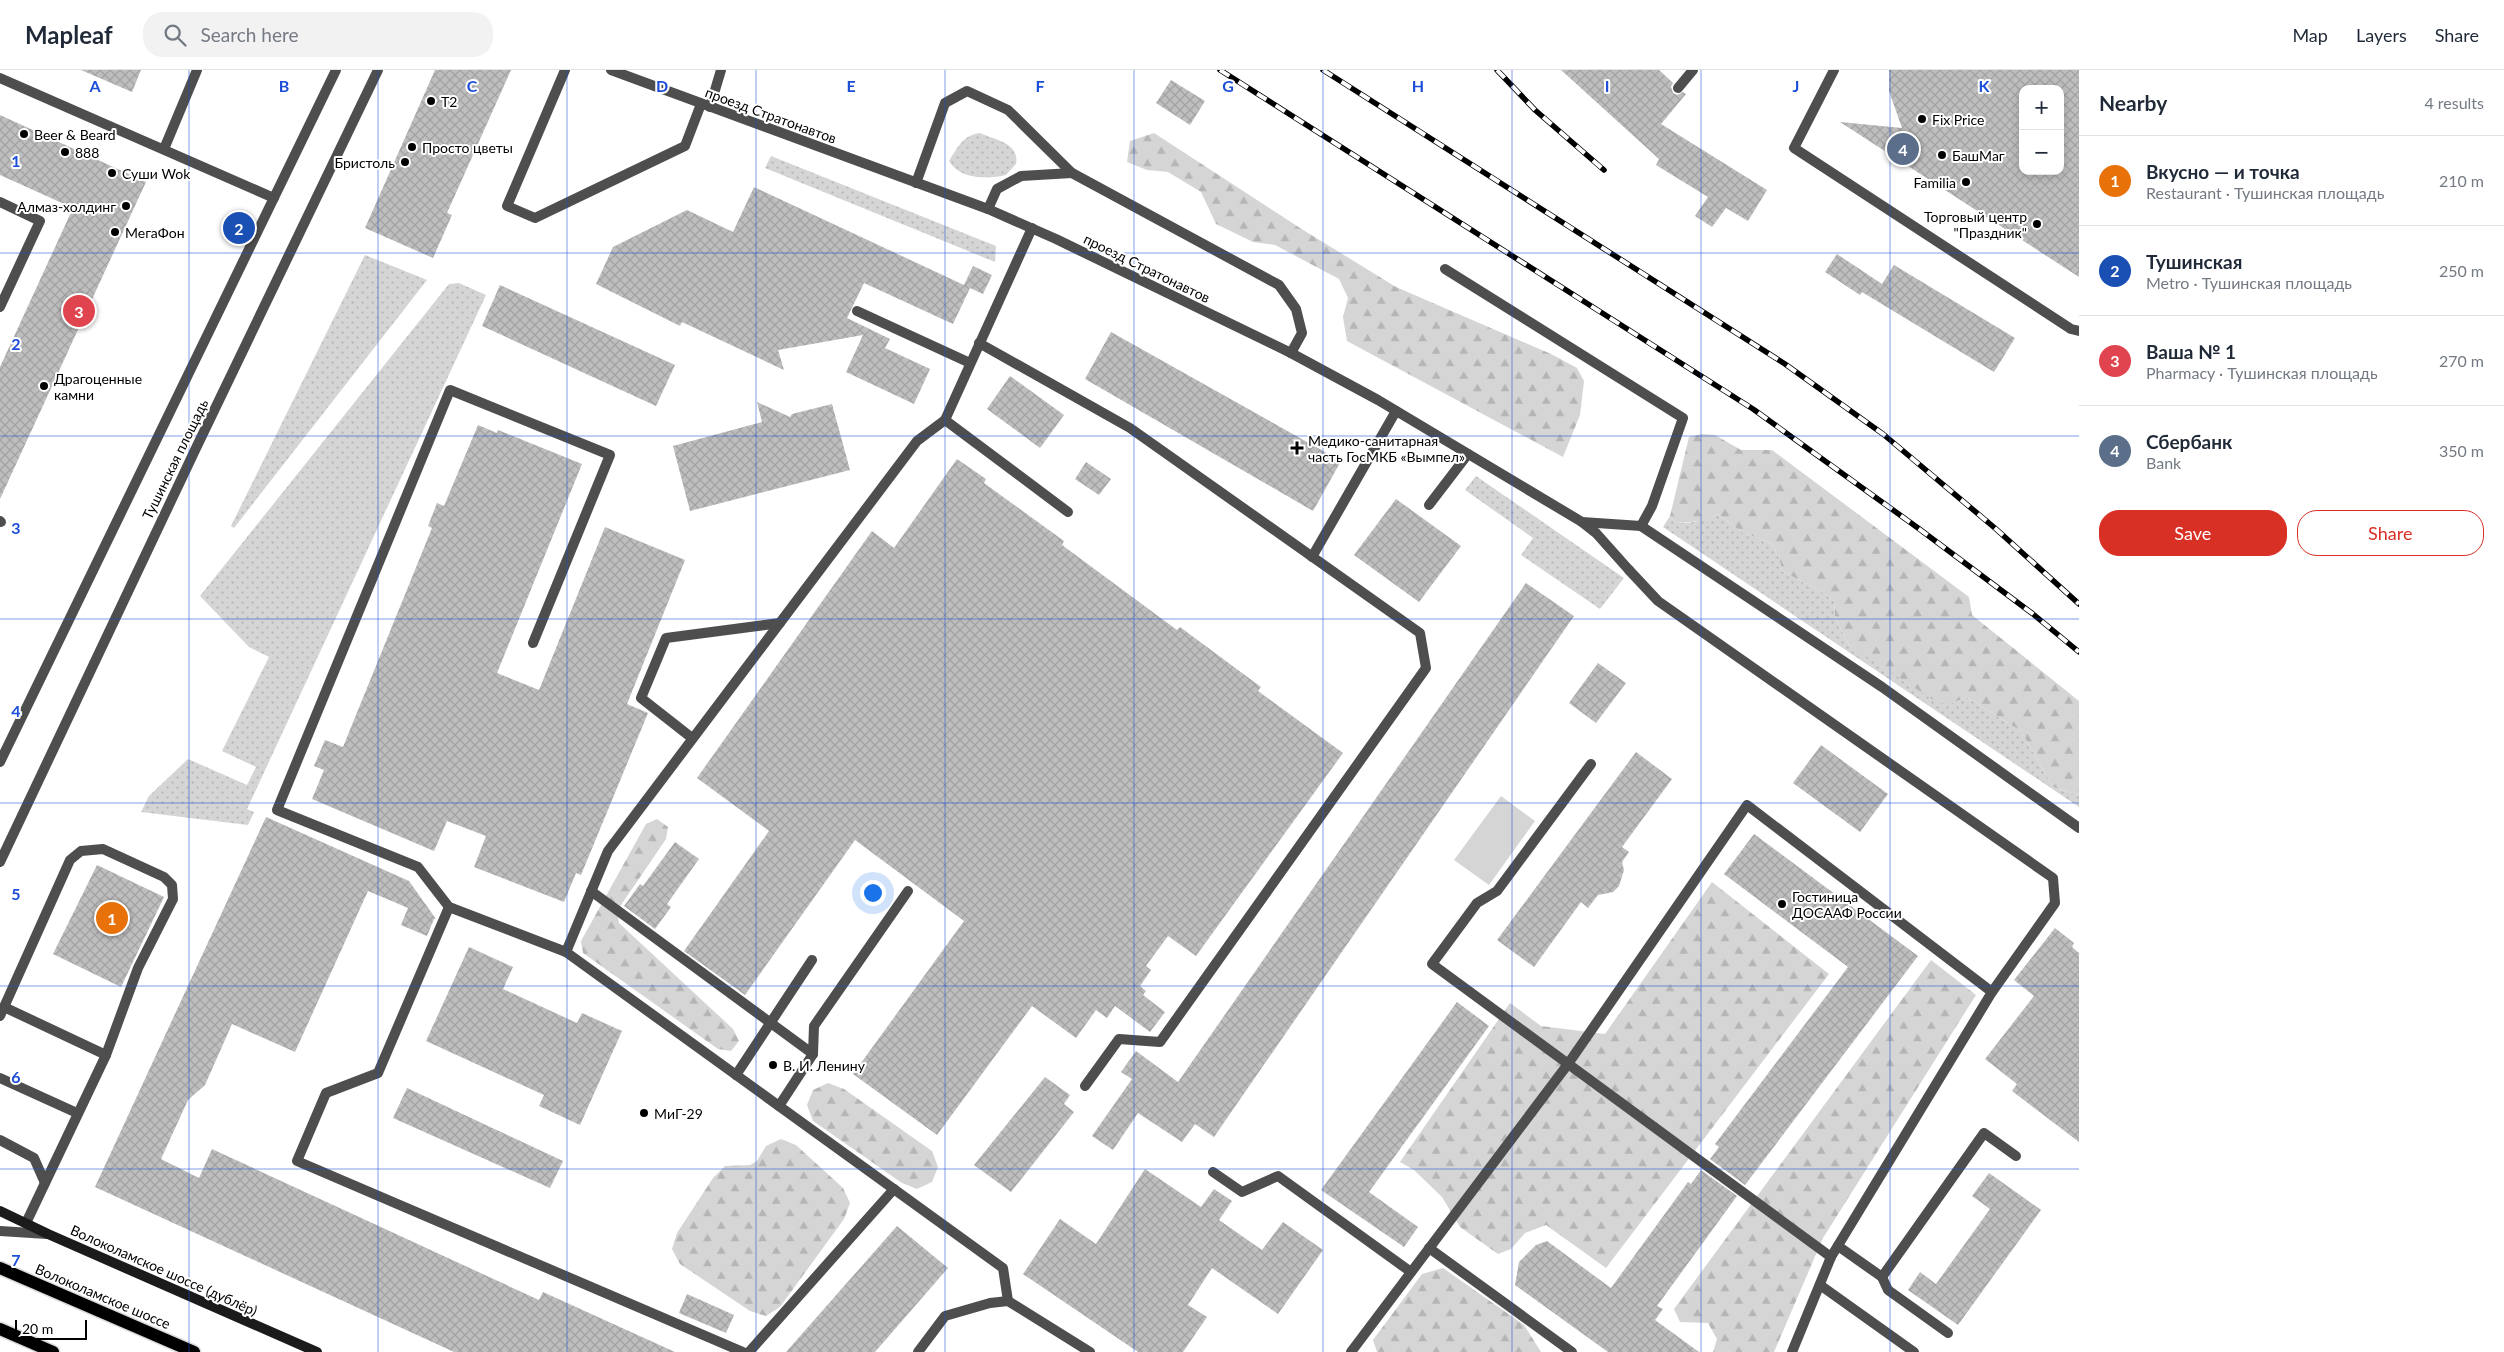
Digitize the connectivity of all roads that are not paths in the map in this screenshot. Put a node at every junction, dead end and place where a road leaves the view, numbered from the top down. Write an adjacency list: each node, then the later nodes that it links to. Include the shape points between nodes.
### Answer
1 (197, 70): 12 (street)
2 (336, 70): 15 (street, Тушинская площадь)
3 (378, 70): 40 (street, Тушинская площадь)
4 (565, 70): 11 (street, via 507,206 534,218 685,146)
5 (611, 70): 11 (street, проезд Стратонавтов)
6 (721, 70): 11 (street)
7 (1693, 70): 10 (street)
8 (1834, 70): 22 (street, via 1794,148 2071,329)
9 (0, 78): 12 (street)
10 (1678, 88)
11 (706, 105): 14 (street, проезд Стратонавтов)
12 (164, 149): 15 (street)
13 (1072, 173): 14 (street, via 1008,110 967,91 945,103); 17 (street, via 1021,176 996,188); 24 (street, via 1279,285 1296,308 1302,332)
14 (916, 183): 17 (street, проезд Стратонавтов)
15 (274, 198): 37 (street, Тушинская площадь)
16 (0, 202): 20 (street, via 40,221)
17 (988, 209): 18 (street, проезд Стратонавтов)
18 (1032, 228): 23 (street); 24 (street, проезд Стратонавтов)
19 (1445, 269): 32 (street, via 1683,418 1652,506)
20 (0, 307)
21 (857, 311): 25 (street)
22 (2079, 331)
23 (979, 344): 25 (street); 33 (street, via 1130,428)
24 (1291, 353): 26 (street, проезд Стратонавтов)
25 (970, 363): 27 (street)
26 (1396, 411): 28 (street, проезд Стратонавтов); 33 (street)
27 (945, 420): 30 (street); 34 (street, via 917,441)
28 (1468, 454): 29 (street); 31 (street, проезд Стратонавтов)
29 (1429, 505)
30 (1068, 512)
31 (1582, 522): 32 (street); 46 (street, проезд Стратонавтов, via 1658,600 2053,878 2055,903)
32 (1641, 526): 39 (street, via 1882,687)
33 (1312, 557): 54 (street, via 1420,633 1426,668 1160,1042 1119,1039)
34 (780, 622): 36 (street); 36 (street, via 666,638 641,698)
35 (533, 643): 43 (street, via 610,455 450,390 277,810 418,867)
36 (692, 738): 41 (street, via 608,851)
37 (0, 762)
38 (1591, 764): 51 (street, via 1497,891 1477,903 1432,964)
39 (2079, 828)
40 (0, 862)
41 (591, 891): 44 (street); 48 (street)
42 (908, 891): 49 (street, via 814,1026)
43 (449, 907): 44 (street); 79 (street, via 378,1073 326,1093 297,1161)
44 (566, 952): 52 (street)
45 (812, 960): 48 (street)
46 (1992, 992): 51 (street, via 1747,805); 66 (street)
47 (2, 1011): 50 (street); 50 (street, via 70,860 81,851 103,849 164,877 172,885 173,899 138,968)
48 (771, 1025): 49 (street); 52 (street)
49 (813, 1054): 55 (street)
50 (106, 1055): 56 (street)
51 (1568, 1064): 67 (street); 68 (street)
52 (736, 1075): 55 (street)
53 (0, 1078): 56 (street)
54 (1085, 1086)
55 (779, 1106): 61 (street)
56 (77, 1113): 60 (street)
57 (0, 1140): 60 (street, via 34,1158)
58 (2016, 1156): 71 (street, via 1984,1133)
59 (1213, 1172): 70 (street, via 1242,1192 1278,1176)
60 (45, 1183): 63 (street)
61 (894, 1189): 73 (street, via 1003,1268); 80 (street)
62 (0, 1210): 63 (street, Волоколамское шоссе (дублёр))
63 (26, 1223): 65 (street, Волоколамское шоссе (дублёр))
64 (0, 1231): 65 (street)
65 (48, 1234): 78 (street, Волоколамское шоссе (дублёр))
66 (1838, 1246): 68 (street); 71 (street)
67 (1429, 1248): 70 (street); 84 (street)
68 (1831, 1257): 72 (street)
69 (0, 1268): 77 (main road, Волоколамское шоссе)
70 (1411, 1272): 83 (street)
71 (1882, 1277): 75 (street, via 1888,1290)
72 (1820, 1285): 85 (street); 86 (street)
73 (1008, 1301): 81 (street, via 945,1316); 82 (street)
74 (0, 1329): 76 (main road)
75 (1948, 1333)
76 (53, 1352)
77 (194, 1352)
78 (317, 1352)
79 (743, 1352)
80 (749, 1352)
81 (918, 1352)
82 (1090, 1352)
83 (1351, 1352)
84 (1572, 1352)
85 (1792, 1352)
86 (1914, 1352)

